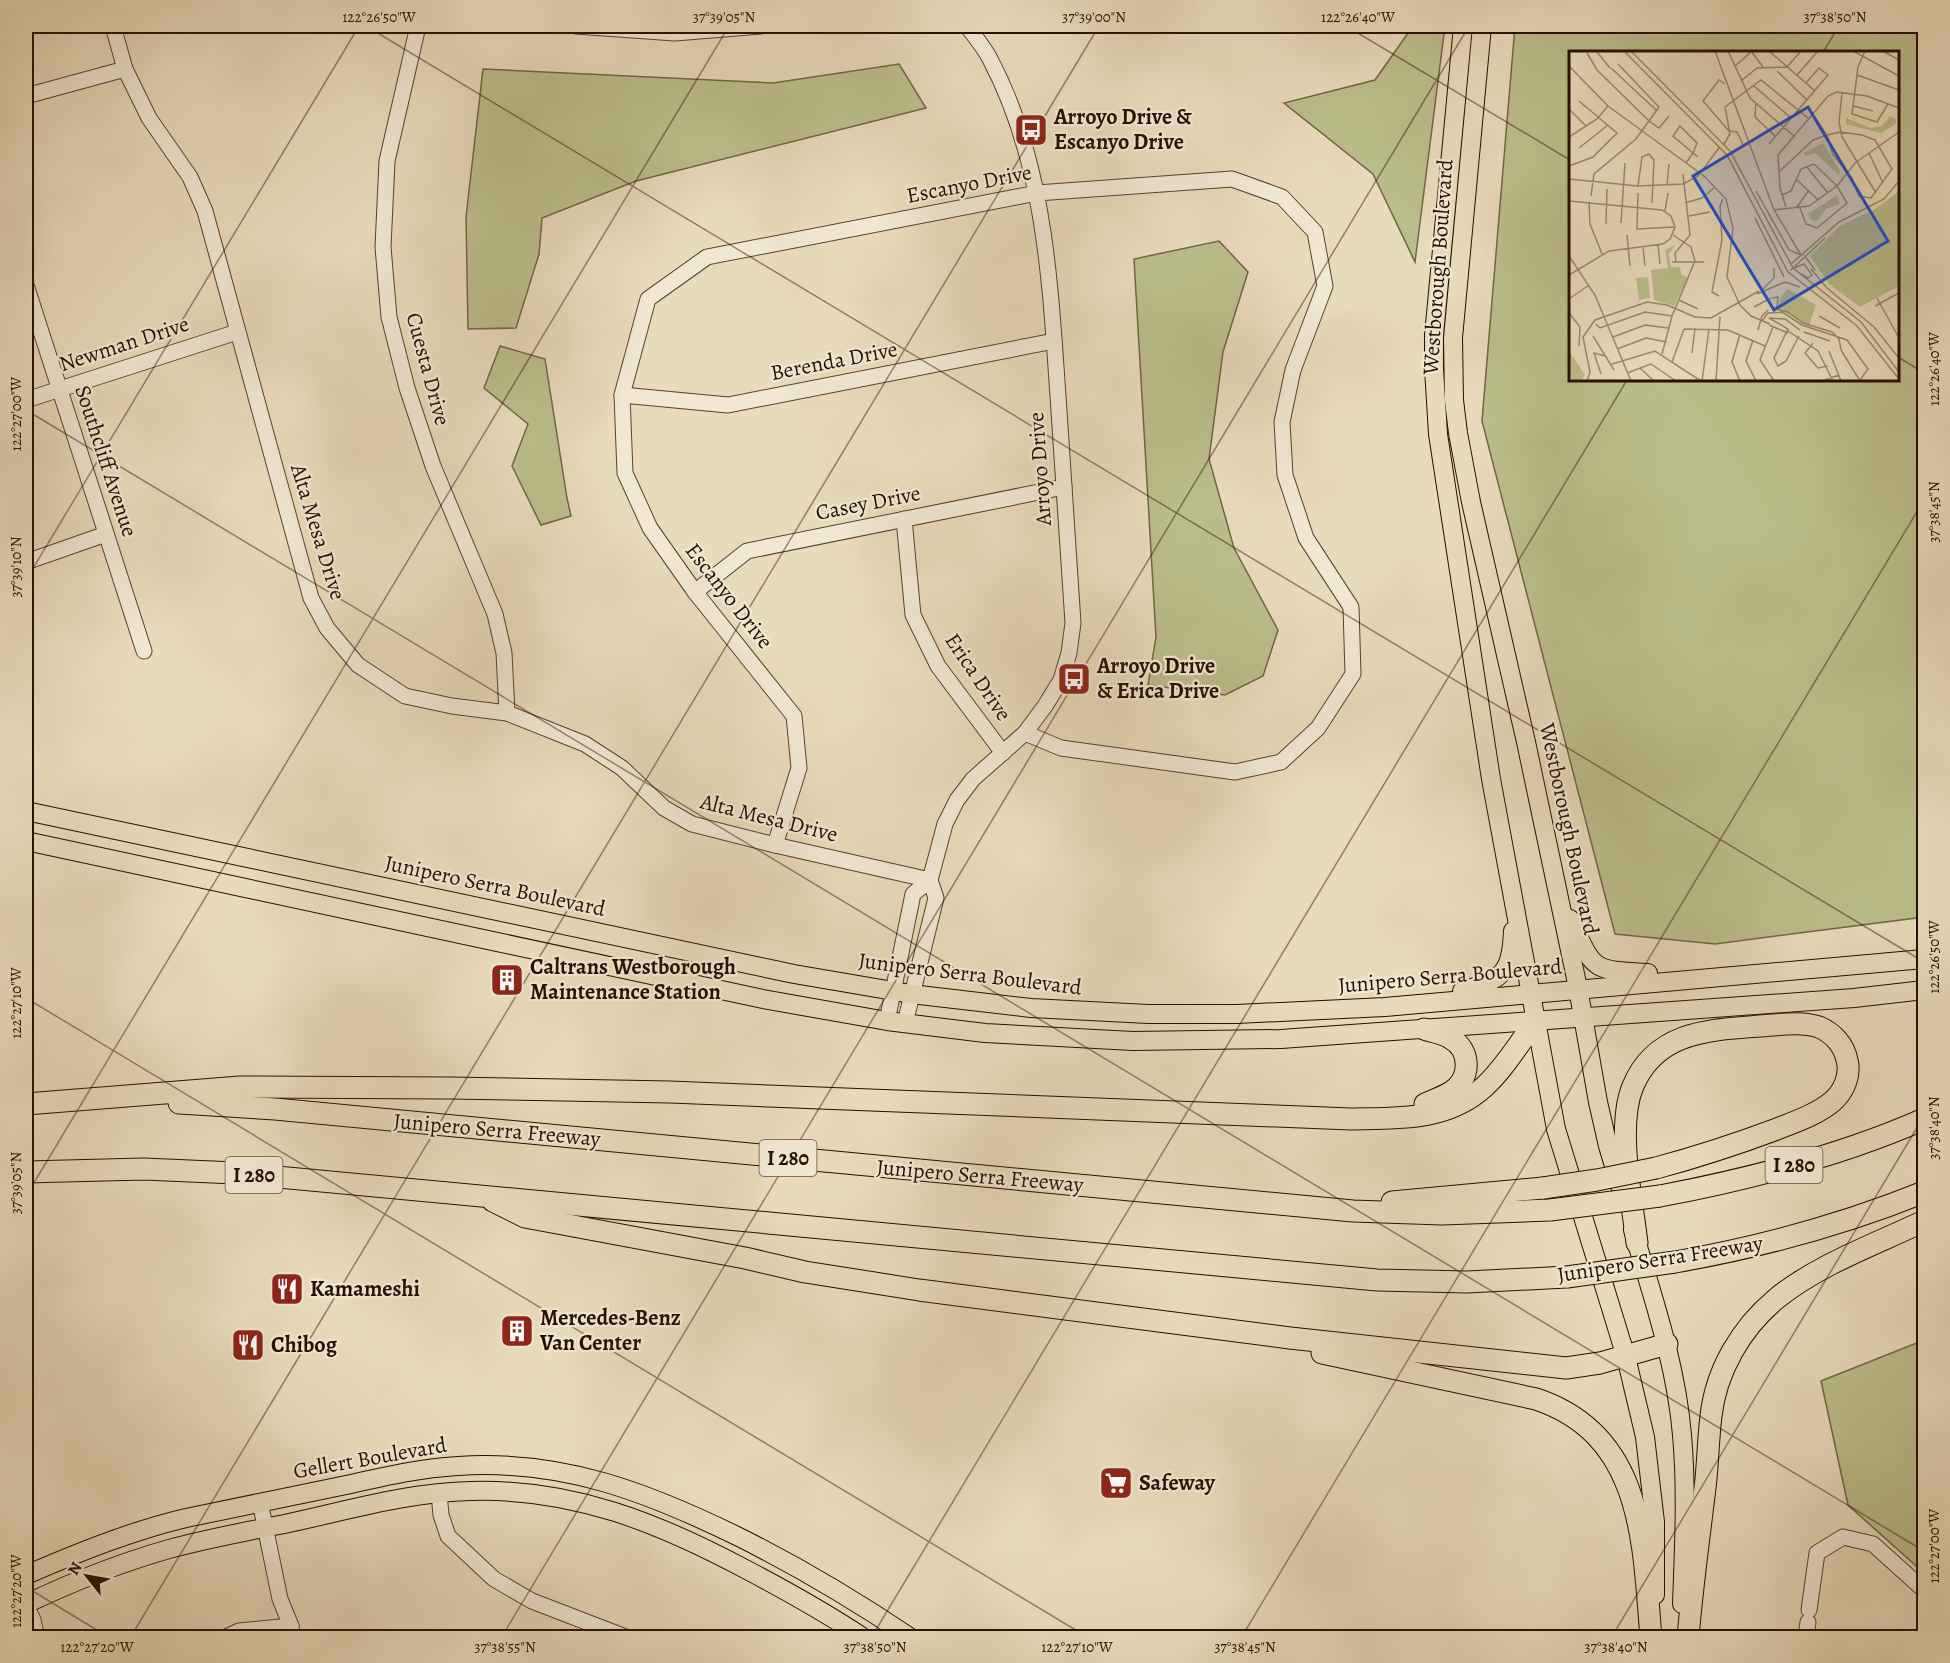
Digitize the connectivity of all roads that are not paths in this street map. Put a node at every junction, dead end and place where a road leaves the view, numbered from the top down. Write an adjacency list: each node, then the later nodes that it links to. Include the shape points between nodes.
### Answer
1 (113, 26): 8 (street, Alta Mesa Drive)
2 (418, 26): 23 (street, Cuesta Drive, via 387,161 382,247 389,317 433,466 495,614 504,653)
3 (576, 26): 4 (street, via 675,33)
4 (761, 26)
5 (967, 26): 10 (street, Arroyo Drive, via 989,57 1005,90)
6 (1463, 26): 31 (main road, Westborough Boulevard, via 1437,301 1435,401 1491,780)
7 (1482, 26): 30 (main road, Westborough Boulevard, via 1453,327 1454,400 1465,475)
8 (125, 69): 9 (street); 12 (street, Alta Mesa Drive, via 149,118 190,177 205,211)
9 (26, 96)
10 (1037, 193): 13 (street, Arroyo Drive, via 1047,249); 15 (street, Escanyo Drive, via 707,257 648,299); 24 (street, Escanyo Drive, via 1232,179 1282,197 1315,232 1325,286 1293,370 1282,422 1285,474 1306,538 1351,607 1353,674 1318,728 1281,762 1235,772 1061,748)
11 (26, 285): 14 (street, Southcliff Avenue)
12 (237, 332): 14 (street, Newman Drive); 23 (street, Alta Mesa Drive, via 311,598 327,628 358,665 405,696)
13 (1054, 341): 15 (street, Berenda Drive, via 728,405); 17 (street, Arroyo Drive)
14 (59, 389): 16 (street, Newman Drive); 19 (street, Southcliff Avenue)
15 (622, 395): 21 (street, Escanyo Drive, via 625,472 650,528)
16 (26, 400)
17 (1064, 487): 18 (street, Casey Drive); 24 (street, Arroyo Drive, via 1073,623 1069,653 1061,680)
18 (904, 519): 21 (street, Casey Drive, via 747,551); 25 (street, Erica Drive, via 914,615 938,666)
19 (106, 534): 20 (street); 22 (street, Southcliff Avenue)
20 (26, 562)
21 (695, 592): 28 (street, Escanyo Drive, via 794,716 799,768)
22 (144, 651)
23 (507, 713): 28 (street, Alta Mesa Drive, via 585,744 622,768 664,808 692,824)
24 (1025, 733): 25 (street, Arroyo Drive)
25 (1003, 753): 29 (street, Arroyo Drive, via 973,779 957,800 945,824)
26 (26, 811): 37 (main road, Junipero Serra Boulevard, via 707,956)
27 (26, 841): 41 (main road, via 763,999)
28 (775, 845): 29 (street, Alta Mesa Drive)
29 (930, 880): 37 (street, Arroyo Drive, via 936,898); 37 (street, Arroyo Drive, via 913,894)
30 (1557, 892): 33 (main road, via 1589,958 1599,967 1610,971); 34 (main road, Westborough Boulevard)
31 (1514, 902): 36 (main road, Westborough Boulevard); 38 (main road, via 1512,953 1500,974 1490,983)
32 (1924, 959): 33 (main road, Junipero Serra Boulevard)
33 (1731, 976): 34 (main road, Junipero Serra Boulevard)
34 (1578, 988): 36 (main road, Junipero Serra Boulevard); 39 (main road, Westborough Boulevard)
35 (1924, 990): 39 (main road)
36 (1530, 992): 38 (main road, Junipero Serra Boulevard); 40 (main road, Westborough Boulevard)
37 (902, 993): 38 (main road, Junipero Serra Boulevard, via 1031,1008 1148,1014 1267,1014); 41 (street, Arroyo Drive)
38 (1414, 1004)
39 (1582, 1018): 40 (main road); 51 (main road, Westborough Boulevard, via 1608,1146)
40 (1536, 1021): 42 (main road); 44 (highway, via 1485,1087 1458,1105 1424,1116); 54 (main road, Westborough Boulevard, via 1556,1129)
41 (896, 1022): 42 (main road, via 1015,1035 1162,1042)
42 (1424, 1029): 44 (highway, via 1459,1044 1467,1062 1461,1083 1452,1092 1421,1106)
43 (26, 1105): 44 (highway, via 240,1087 450,1088 670,1092); 49 (highway, Junipero Serra Freeway / I 280, via 145,1102 245,1106)
44 (1351, 1119)
45 (1924, 1119): 49 (highway, Junipero Serra Freeway / I 280, bridge, via 1806,1161 1660,1196 1550,1210 1442,1214)
46 (26, 1172): 48 (highway, Junipero Serra Freeway / I 280, via 205,1171)
47 (1924, 1192): 48 (highway, Junipero Serra Freeway / I 280, bridge, via 1805,1232 1675,1262 1567,1277 1467,1282 1347,1278)
48 (482, 1196): 52 (highway, via 525,1217 814,1273)
49 (1323, 1208): 51 (highway, bridge, via 1597,1180 1656,1168 1748,1140 1807,1117 1839,1095 1848,1076 1839,1042 1816,1026 1777,1025 1695,1034 1655,1054 1633,1086 1626,1117 1627,1150)
50 (1924, 1221): 69 (highway, via 1790,1289 1754,1319 1729,1357 1711,1415)
51 (1637, 1243): 53 (main road, Westborough Boulevard)
52 (1290, 1338): 54 (highway, via 1553,1367 1588,1366); 67 (highway, via 1307,1350 1536,1399 1564,1411 1588,1428 1617,1461 1635,1506 1644,1550)
53 (1667, 1344): 54 (highway); 68 (main road, Westborough Boulevard, via 1682,1433 1685,1486)
54 (1626, 1356): 67 (main road, Westborough Boulevard, via 1645,1437 1652,1490 1656,1563)
55 (439, 1493): 57 (main road, Gellert Boulevard); 65 (street, via 448,1536 494,1579 532,1601); 66 (main road, Gellert Boulevard, via 535,1493 621,1513 742,1567)
56 (260, 1503): 57 (street); 58 (main road, Gellert Boulevard, via 166,1522); 62 (main road, Gellert Boulevard, via 405,1472 455,1466 504,1465 570,1473 638,1492 720,1528 810,1575)
57 (265, 1528): 60 (main road, Gellert Boulevard, via 128,1562); 61 (street, via 280,1599)
58 (26, 1575)
59 (1924, 1590): 70 (street, via 1873,1544 1843,1537 1817,1553)
60 (26, 1604): 63 (street)
61 (292, 1632): 64 (street, via 239,1631)
62 (900, 1635)
63 (37, 1638)
64 (224, 1638)
65 (628, 1638)
66 (864, 1638)
67 (1652, 1638)
68 (1681, 1638)
69 (1688, 1638)
70 (1806, 1638)

